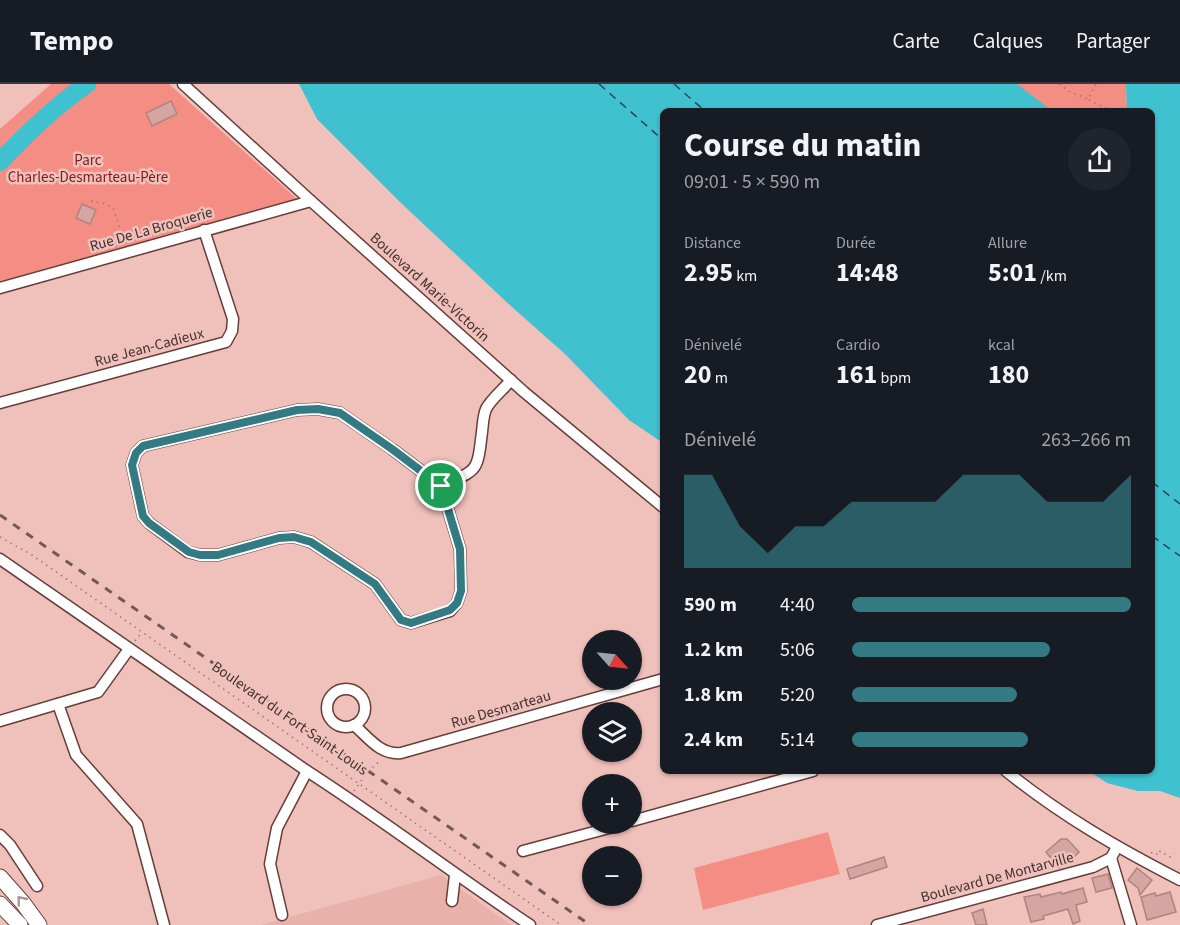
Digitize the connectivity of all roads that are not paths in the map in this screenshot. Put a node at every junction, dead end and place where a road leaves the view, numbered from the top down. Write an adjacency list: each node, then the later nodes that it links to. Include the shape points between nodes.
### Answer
1 (183, 84): 2 (street, Boulevard Marie-Victorin)
2 (311, 201): 3 (street, Rue De La Broquerie); 5 (street, Boulevard Marie-Victorin)
3 (204, 230): 4 (street, Rue De La Broquerie); 6 (street, Rue Jean-Cadieux, via 233,319 226,342)
4 (0, 288)
5 (511, 380): 7 (street, via 487,408 478,463 466,475); 8 (street, Boulevard Marie-Victorin)
6 (0, 403)
7 (441, 486): 7 (street, via 460,549 461,591 450,610 411,623 401,620 375,584 311,542 279,538 218,555 189,552 143,516 132,465 143,446 297,410 318,409 340,413)
8 (660, 504)
9 (0, 560): 10 (street)
10 (129, 649): 12 (street, via 98,692); 15 (street)
11 (660, 680): 14 (street, Rue Desmarteau, via 401,753 382,750)
12 (58, 704): 13 (street); 33 (street, via 76,755 137,824)
13 (0, 721)
14 (354, 725)
15 (307, 771): 23 (street); 29 (street, via 277,828 270,864)
16 (802, 774): 18 (street)
17 (1010, 774): 22 (street)
18 (642, 818)
19 (587, 834): 21 (street)
20 (0, 835): 26 (street)
21 (523, 851)
22 (1114, 853): 25 (street); 30 (street, Boulevard De Montarville, via 1093,867); 36 (street)
23 (455, 875): 27 (street); 34 (street)
24 (0, 877): 32 (highway, one-way to 24)
25 (1180, 880)
26 (37, 886)
27 (452, 901)
28 (0, 904): 31 (highway)
29 (282, 915)
30 (893, 923): 35 (street, Boulevard De Montarville)
31 (20, 925)
32 (39, 925)
33 (164, 925)
34 (530, 925)
35 (876, 925)
36 (1131, 925)

